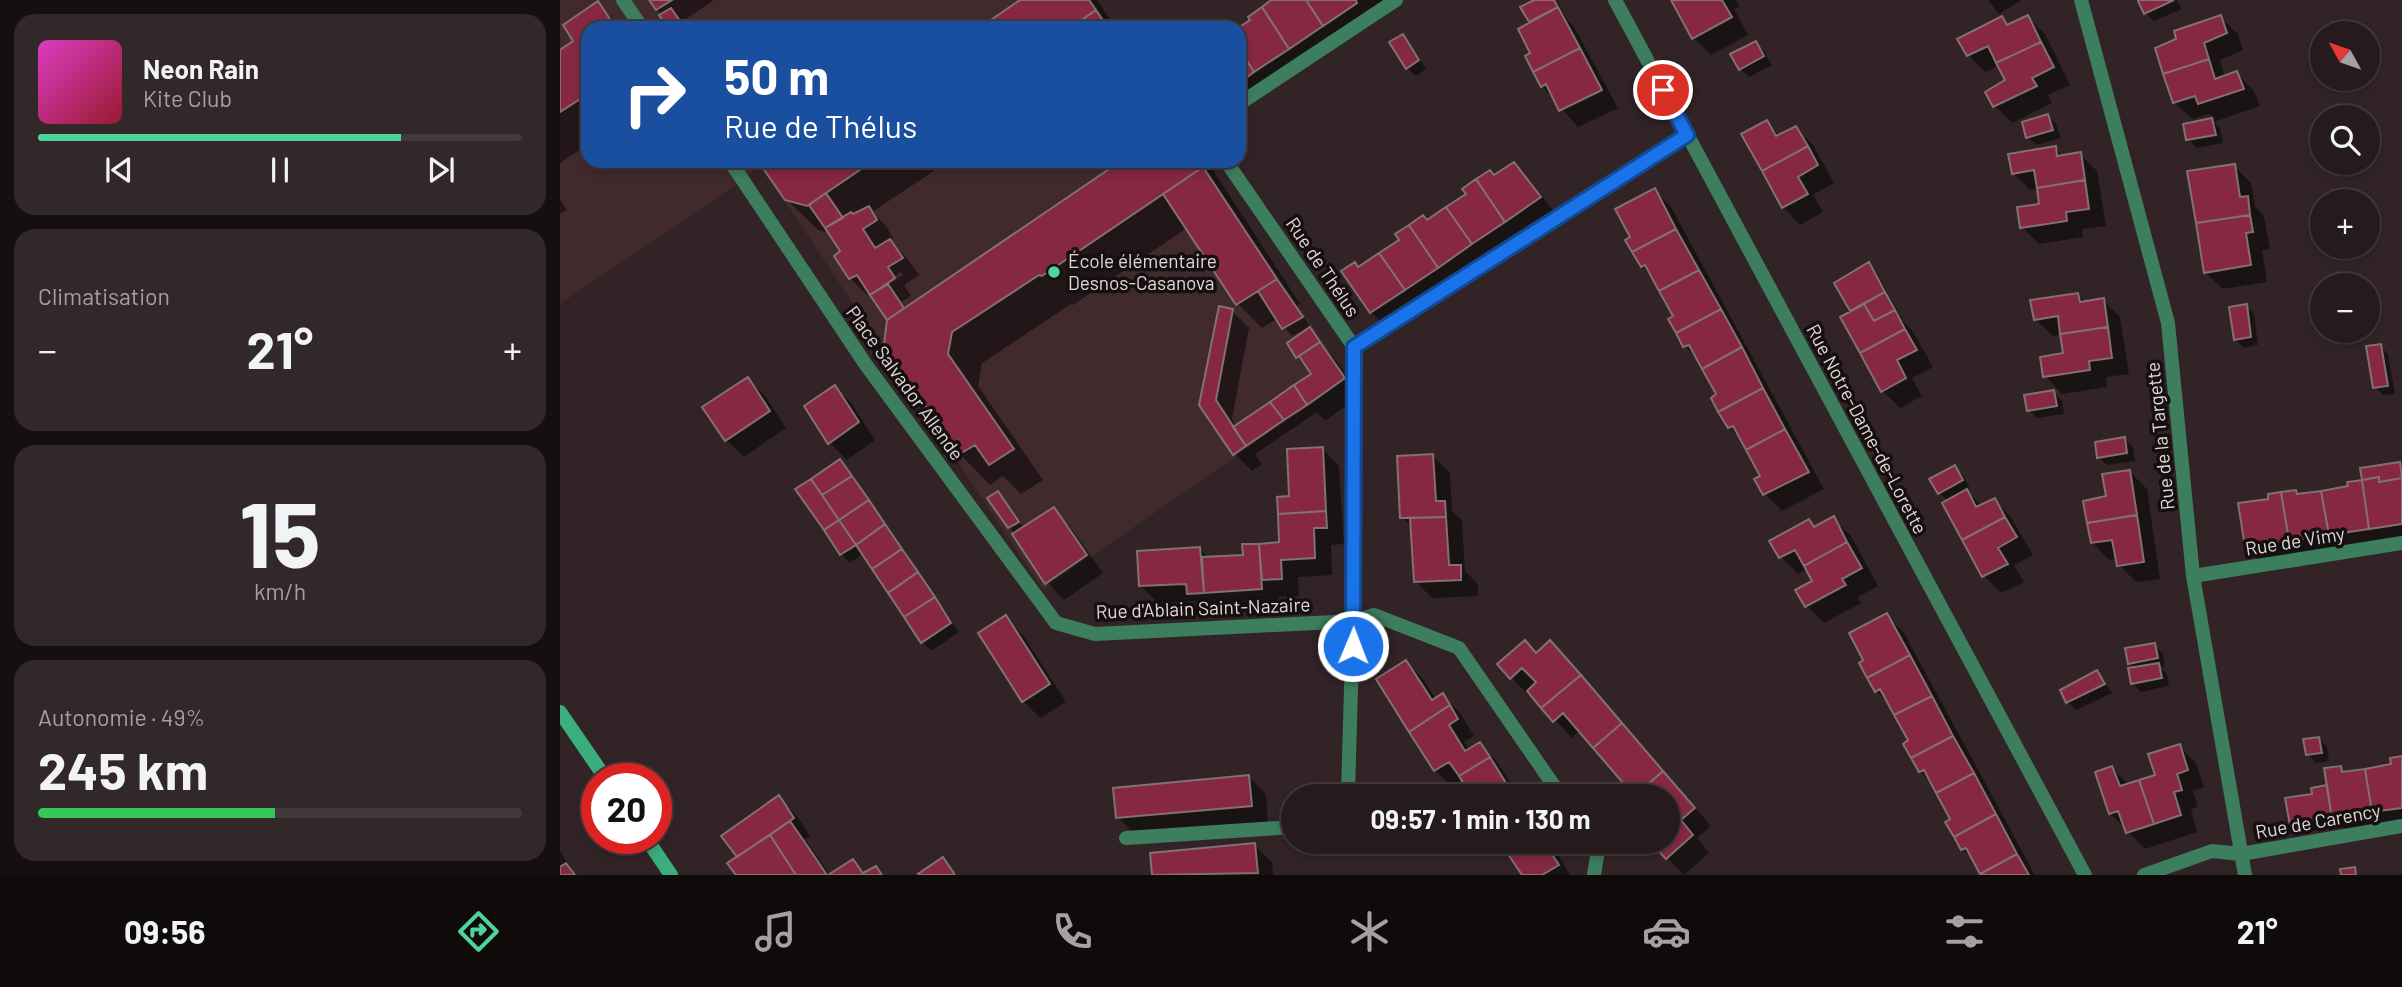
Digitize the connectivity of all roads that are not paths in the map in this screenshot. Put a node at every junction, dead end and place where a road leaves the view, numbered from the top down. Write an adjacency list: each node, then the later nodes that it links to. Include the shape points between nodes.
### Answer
1 (623, 0): 5 (street)
2 (1396, 0): 6 (street)
3 (1615, 0): 7 (street, Rue Notre-Dame-de-Lorette)
4 (2081, 0): 12 (street, Rue de la Targette, via 2168,323)
5 (637, 21)
6 (1246, 99)
7 (1687, 135): 10 (street, Rue de Thélus); 27 (street, Rue Notre-Dame-de-Lorette)
8 (735, 168): 14 (street, Place Salvador Allende, via 866,365)
9 (1231, 168): 10 (street, Rue de Thélus)
10 (1354, 347): 13 (street)
11 (2402, 544): 12 (street, Rue de Vimy)
12 (2193, 576): 24 (street, Rue de la Targette)
13 (1353, 621): 14 (street, Rue d'Ablain Saint-Nazaire, via 1096,634); 17 (street); 18 (street, Rue d'Ablain Saint-Nazaire, via 1374,615 1459,648)
14 (1056, 623)
15 (560, 712): 16 (main road)
16 (595, 763)
17 (1348, 784)
18 (1553, 784)
19 (2402, 826): 24 (street, Rue de Carency)
20 (1281, 828): 21 (street)
21 (1126, 838)
22 (657, 854): 25 (main road)
23 (1597, 854): 26 (street)
24 (2241, 854): 28 (street, Rue de Carency, via 2212,851); 29 (street, Rue de la Targette)
25 (671, 875)
26 (1594, 875)
27 (2085, 875)
28 (2144, 875)
29 (2245, 875)

